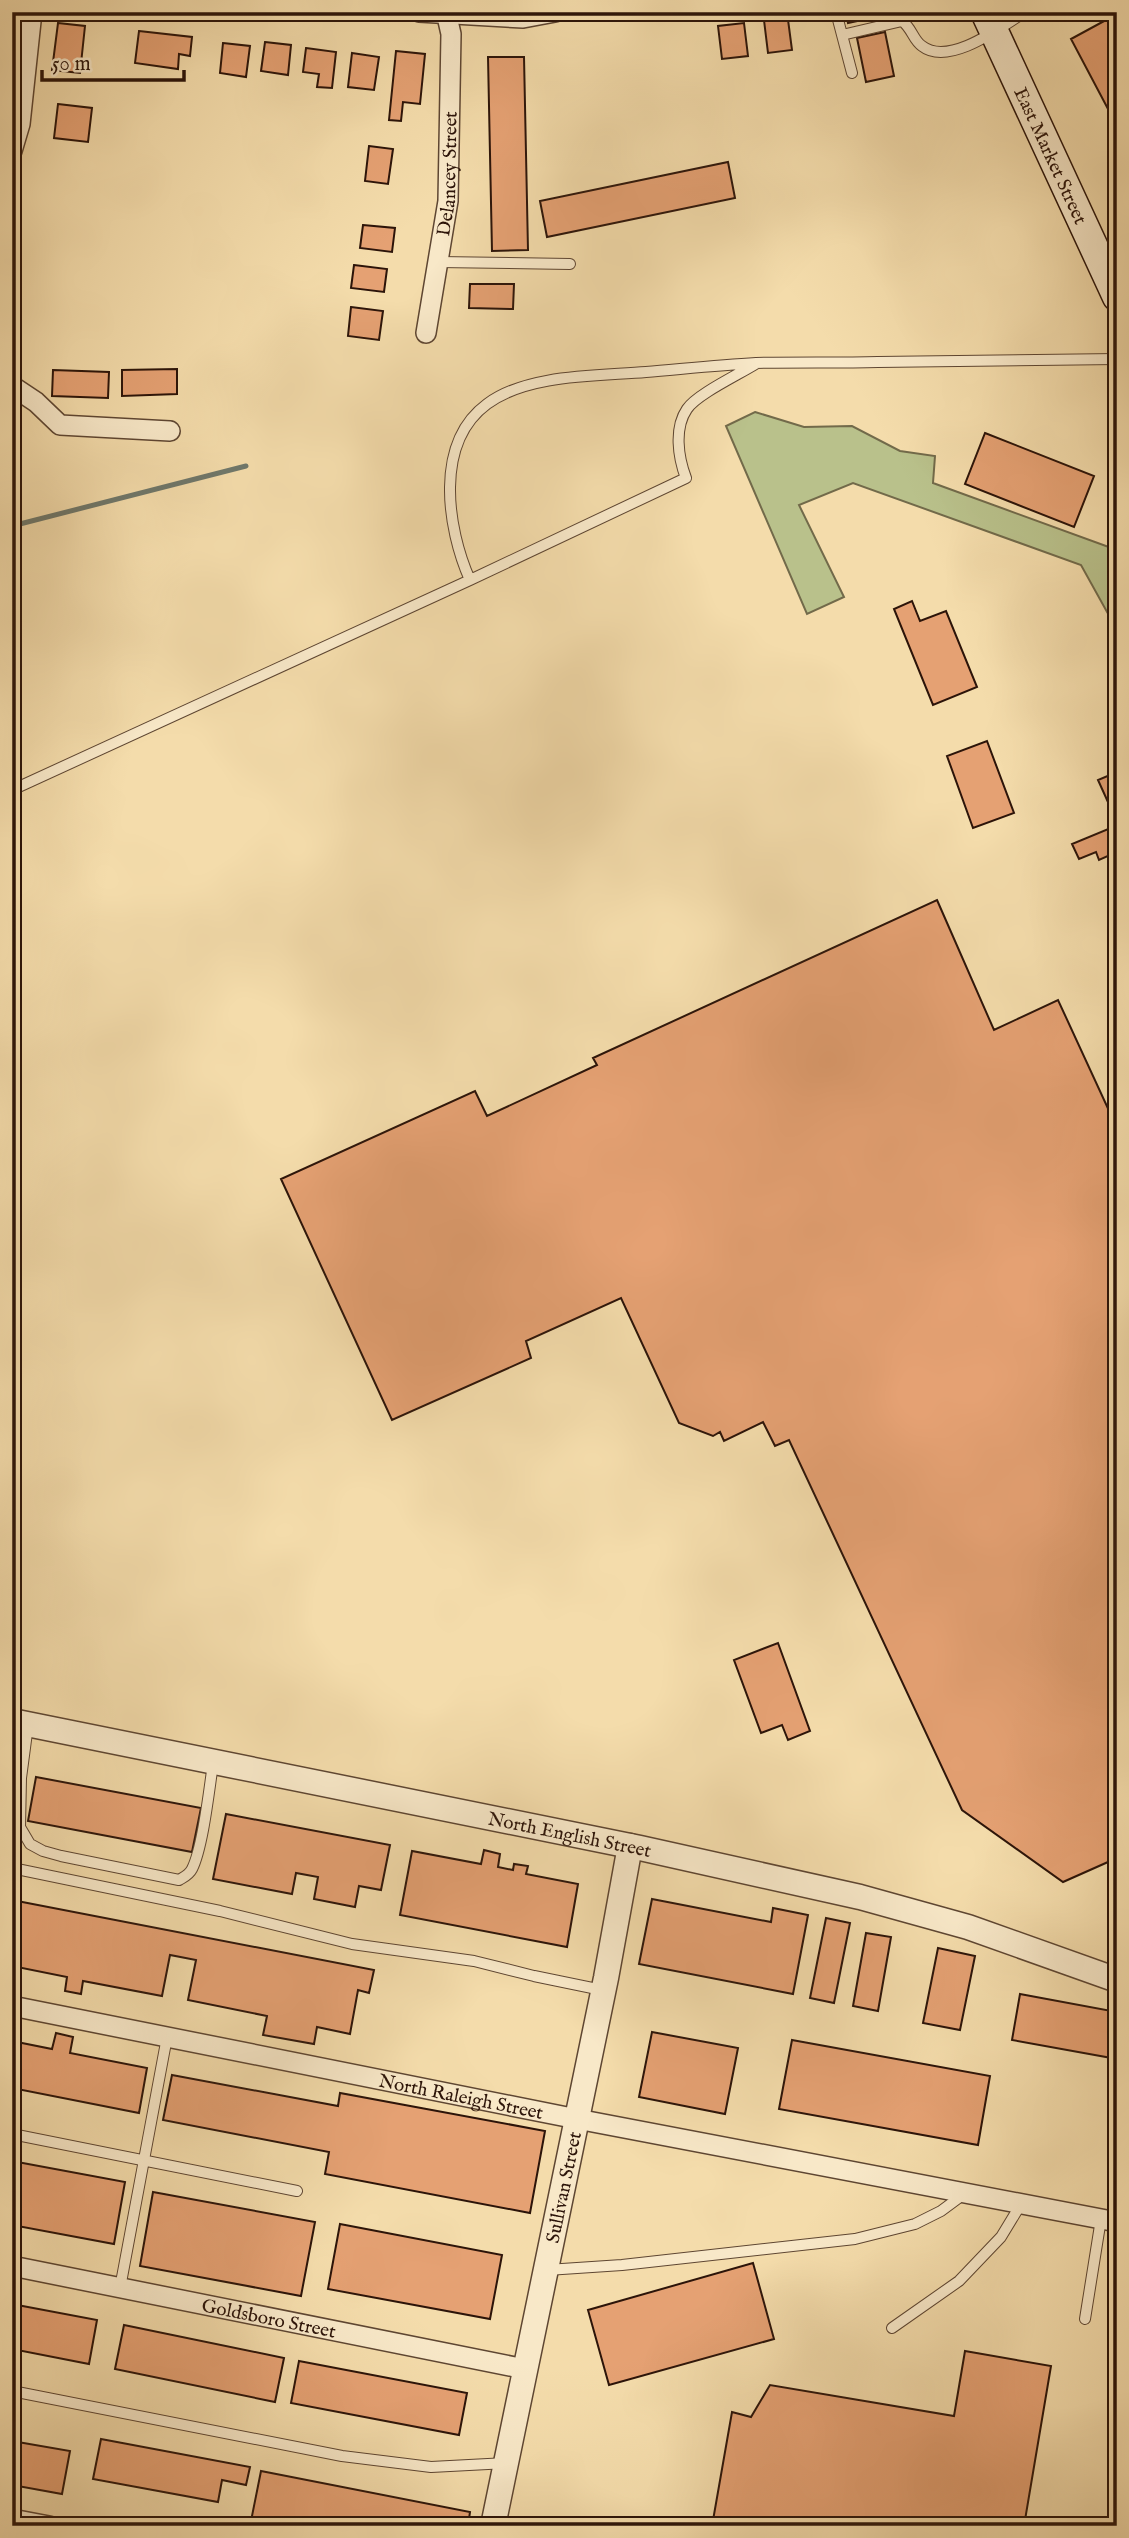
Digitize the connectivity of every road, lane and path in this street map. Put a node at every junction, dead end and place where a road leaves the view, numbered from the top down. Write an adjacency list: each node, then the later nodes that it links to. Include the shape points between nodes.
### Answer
1 (32, 12): 10 (street, via 20,124)
2 (419, 12): 6 (street)
3 (555, 12): 6 (street, via 523,18)
4 (836, 12): 8 (lane)
5 (1025, 12): 7 (lane)
6 (446, 14): 11 (street, Delancey Street, via 451,33 448,201)
7 (989, 22): 8 (lane, via 959,50 937,54 920,46 910,26 902,21); 13 (main road, East Market Street)
8 (842, 35): 9 (lane)
9 (852, 73)
10 (12, 151)
11 (438, 262): 12 (lane); 14 (street, Delancey Street)
12 (570, 264)
13 (1117, 297)
14 (426, 334)
15 (1117, 359): 16 (lane)
16 (757, 363): 19 (lane, via 687,409 678,438 686,478); 19 (lane, via 561,379 508,391 485,405 465,426 453,456 449,493 458,554)
17 (12, 386): 18 (street, via 60,425)
18 (170, 431)
19 (470, 580): 20 (lane)
20 (12, 790)
21 (20, 1723): 22 (street, North English Street); 22 (lane, via 23,1836 43,1851 90,1863 179,1880 187,1876 199,1842)
22 (213, 1764): 23 (street, North English Street)
23 (630, 1846): 25 (street, North English Street, via 873,1900 968,1927); 26 (street, Sullivan Street)
24 (12, 1868): 26 (lane, via 352,1944 474,1961)
25 (1117, 1980)
26 (603, 1990): 29 (street, Sullivan Street)
27 (12, 2006): 28 (street, North Raleigh Street)
28 (167, 2037): 29 (street, North Raleigh Street); 31 (lane)
29 (577, 2119): 33 (street, North Raleigh Street); 37 (street, Sullivan Street)
30 (12, 2134): 31 (lane)
31 (143, 2160): 32 (lane); 38 (lane)
32 (297, 2191)
33 (965, 2193): 34 (street, North Raleigh Street); 37 (lane, via 915,2224 855,2239)
34 (1021, 2204): 35 (street, North Raleigh Street); 40 (lane, via 1001,2237 959,2281)
35 (1109, 2221): 39 (lane)
36 (12, 2266): 38 (street, Goldsboro Street)
37 (546, 2270): 41 (street, Sullivan Street)
38 (120, 2288): 41 (street, Goldsboro Street)
39 (1085, 2319)
40 (892, 2328)
41 (525, 2369): 43 (street, Sullivan Street)
42 (12, 2391): 43 (lane, via 342,2456 431,2467)
43 (507, 2463): 46 (street, Sullivan Street)
44 (12, 2519): 45 (street)
45 (49, 2526)
46 (494, 2526)

